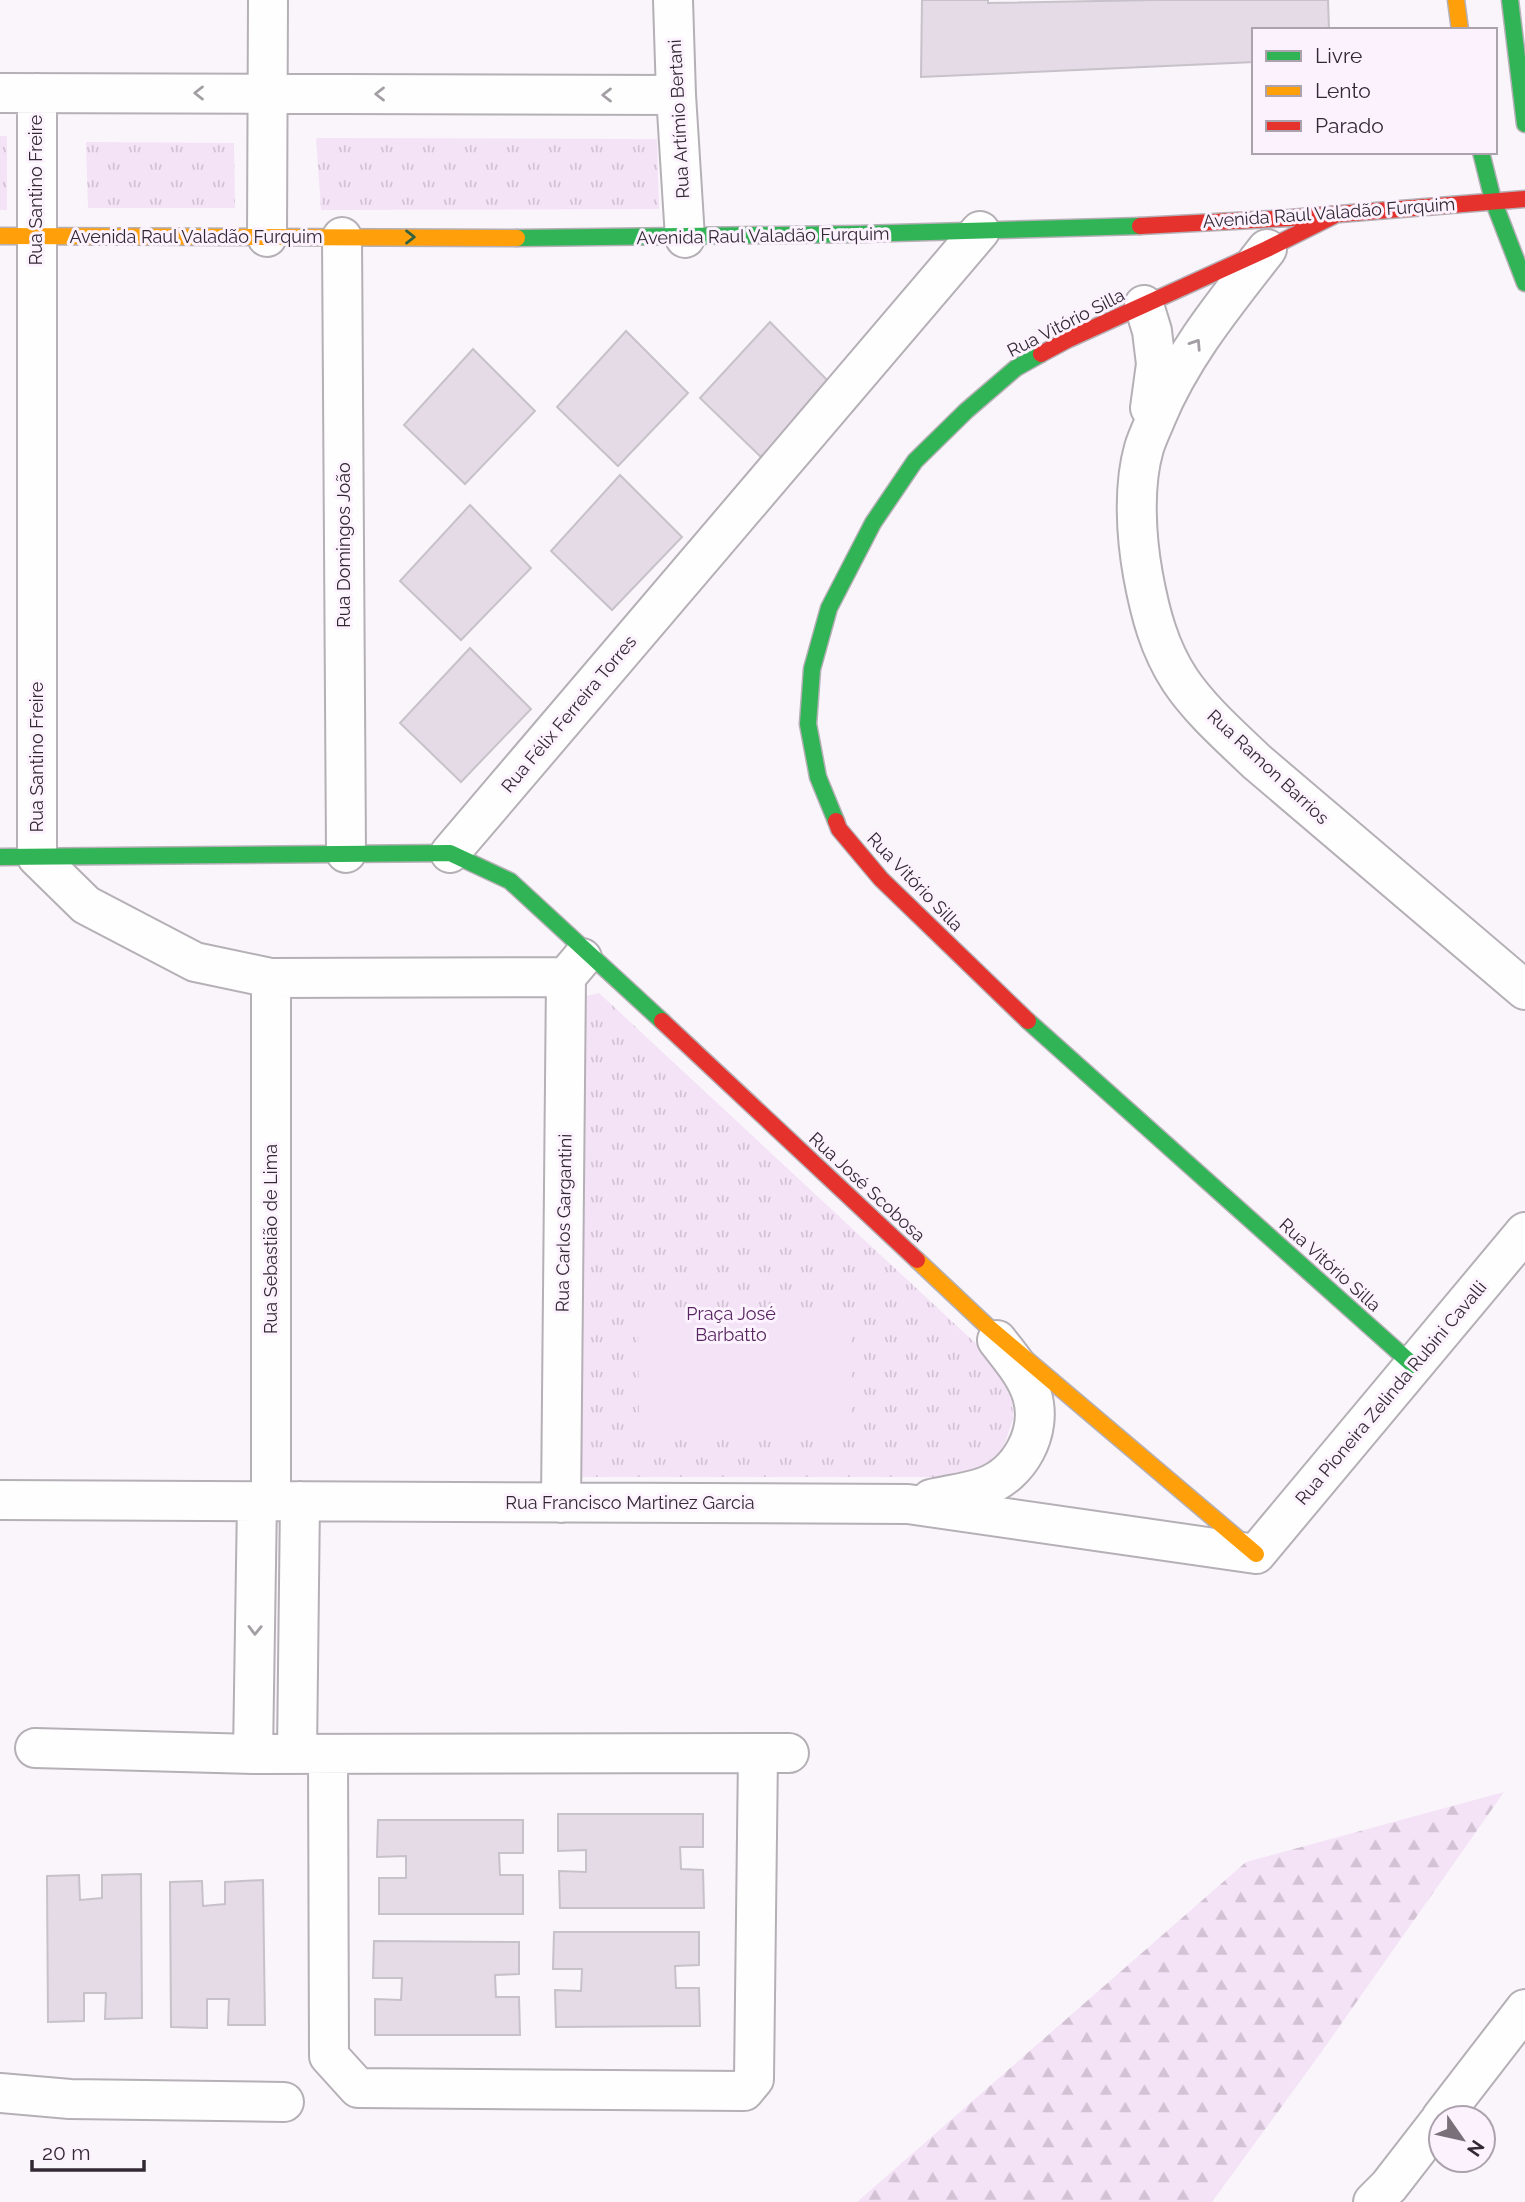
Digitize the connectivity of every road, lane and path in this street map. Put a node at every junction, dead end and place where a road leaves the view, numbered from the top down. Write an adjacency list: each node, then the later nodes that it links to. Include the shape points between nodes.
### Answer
1 (268, 0): 7 (street)
2 (673, 0): 8 (street, Rua Artímio Bertani)
3 (1456, 0): 5 (street)
4 (1510, 0): 9 (street)
5 (1460, 28)
6 (18, 93): 7 (street, one-way to 6); 15 (street, Rua Santino Freire)
7 (268, 93): 8 (street, one-way to 7); 16 (street)
8 (676, 95): 18 (street, Rua Artímio Bertani)
9 (1525, 124)
10 (1482, 154): 12 (street)
11 (1525, 199): 12 (street, Avenida Raul Valadão Furquim)
12 (1493, 200): 13 (street, Avenida Raul Valadão Furquim); 20 (street)
13 (1335, 215): 14 (street, Avenida Raul Valadão Furquim); 19 (street, Rua Ramon Barrios)
14 (980, 232): 18 (street, Avenida Raul Valadão Furquim); 24 (street, Rua Félix Ferreira Torres)
15 (18, 236): 16 (street, Avenida Raul Valadão Furquim); 25 (street, Rua Santino Freire)
16 (267, 237): 17 (street, Avenida Raul Valadão Furquim)
17 (342, 237): 18 (street, Avenida Raul Valadão Furquim, one-way to 18); 23 (street, Rua Domingos João)
18 (685, 238)
19 (1267, 250): 21 (street, Rua Vitório Silla); 22 (street, Rua Ramon Barrios, one-way to 19, via 1168,389 1195,344)
20 (1525, 283)
21 (1144, 305): 22 (street, via 1156,364); 31 (street, Rua Vitório Silla, via 1016,368 915,461 873,523 829,608 811,669 808,724 818,777 839,829 881,879 1039,1032)
22 (1144, 448): 28 (street, Rua Ramon Barrios, via 1136,504 1139,554 1159,641 1181,681 1257,762)
23 (346, 853): 24 (street); 25 (street)
24 (450, 853): 26 (street, Rua José Scobosa, via 510,881)
25 (19, 857): 27 (street, Rua Santino Freire, via 86,905 195,962)
26 (577, 964): 27 (street, Rua Santino Freire); 30 (street, Rua José Scobosa); 34 (street, Rua Carlos Gargantini)
27 (271, 978): 33 (street, Rua Sebastião de Lima)
28 (1525, 990)
29 (1525, 1233): 31 (street, Rua Pioneira Zelinda Rubini Cavalli)
30 (986, 1325): 35 (street, via 1032,1395 1035,1424 1027,1449 1010,1473 985,1486); 36 (street, Rua José Scobosa)
31 (1413, 1365): 36 (street, Rua Pioneira Zelinda Rubini Cavalli)
32 (0, 1500): 33 (street, Rua Francisco Martinez Garcia)
33 (276, 1501): 34 (street, Rua Francisco Martinez Garcia); 38 (street, one-way to 38); 39 (street)
34 (561, 1503): 35 (street, Rua Francisco Martinez Garcia)
35 (908, 1504): 36 (street, Rua Francisco Martinez Garcia)
36 (1256, 1554)
37 (35, 1748): 38 (street)
38 (253, 1754): 39 (street)
39 (313, 1754): 39 (street, via 773,1753 754,2079 744,2091 358,2088 329,2056)
40 (1525, 2009): 43 (street)
41 (0, 2093): 42 (street, via 70,2099)
42 (284, 2102)
43 (1452, 2104)
44 (1427, 2140): 45 (street)
45 (1390, 2197)

